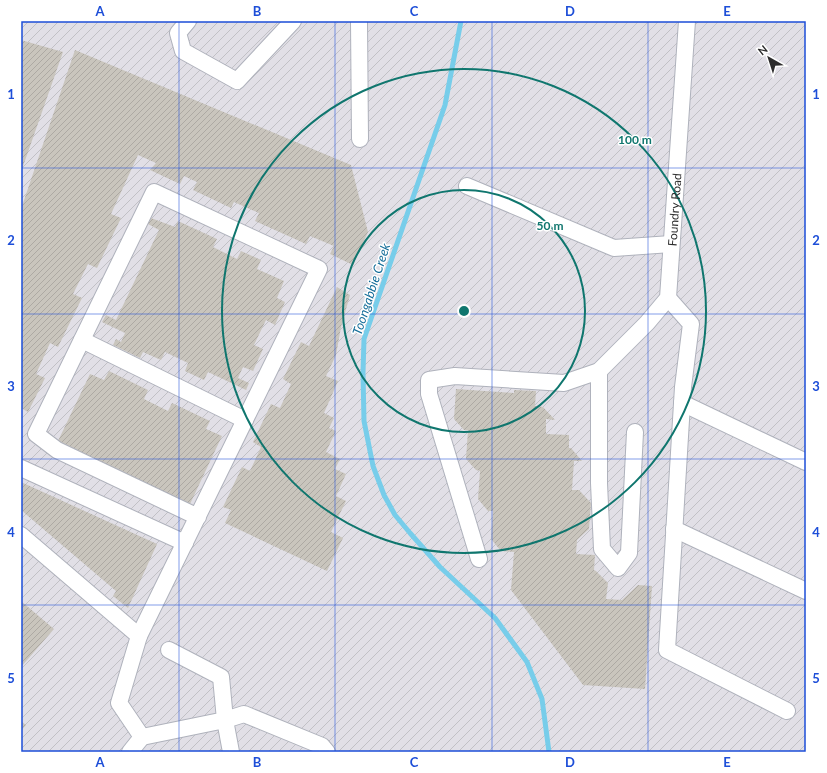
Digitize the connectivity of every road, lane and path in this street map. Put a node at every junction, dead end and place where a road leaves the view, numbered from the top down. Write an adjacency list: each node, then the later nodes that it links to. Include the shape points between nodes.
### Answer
1 (188, 21): 2 (street, via 178,33 183,51 237,81)
2 (293, 21)
3 (359, 21): 5 (street)
4 (687, 21): 7 (street, Foundry Road)
5 (360, 139)
6 (467, 186): 7 (street, via 614,248)
7 (671, 244): 8 (street, Foundry Road)
8 (668, 298): 10 (street); 11 (street, via 690,324)
9 (82, 340): 12 (street); 12 (street, via 154,192 319,269); 16 (street, via 36,434 57,450)
10 (599, 372): 13 (street, via 602,548 618,568 629,552); 20 (street, via 564,383 456,376 429,380 429,394)
11 (682, 403): 14 (street); 17 (street)
12 (245, 420): 16 (street)
13 (636, 432)
14 (806, 462)
15 (21, 468): 19 (street)
16 (198, 517): 19 (street)
17 (674, 529): 21 (street); 24 (street, via 667,650)
18 (21, 535): 22 (street)
19 (186, 543): 22 (street)
20 (479, 559)
21 (806, 591)
22 (139, 636): 26 (street, via 120,703)
23 (169, 650): 25 (street, via 221,676)
24 (787, 711)
25 (225, 720): 26 (street); 28 (street); 29 (street, via 244,714 322,746)
26 (142, 737): 27 (street)
27 (130, 752)
28 (231, 752)
29 (327, 752)

